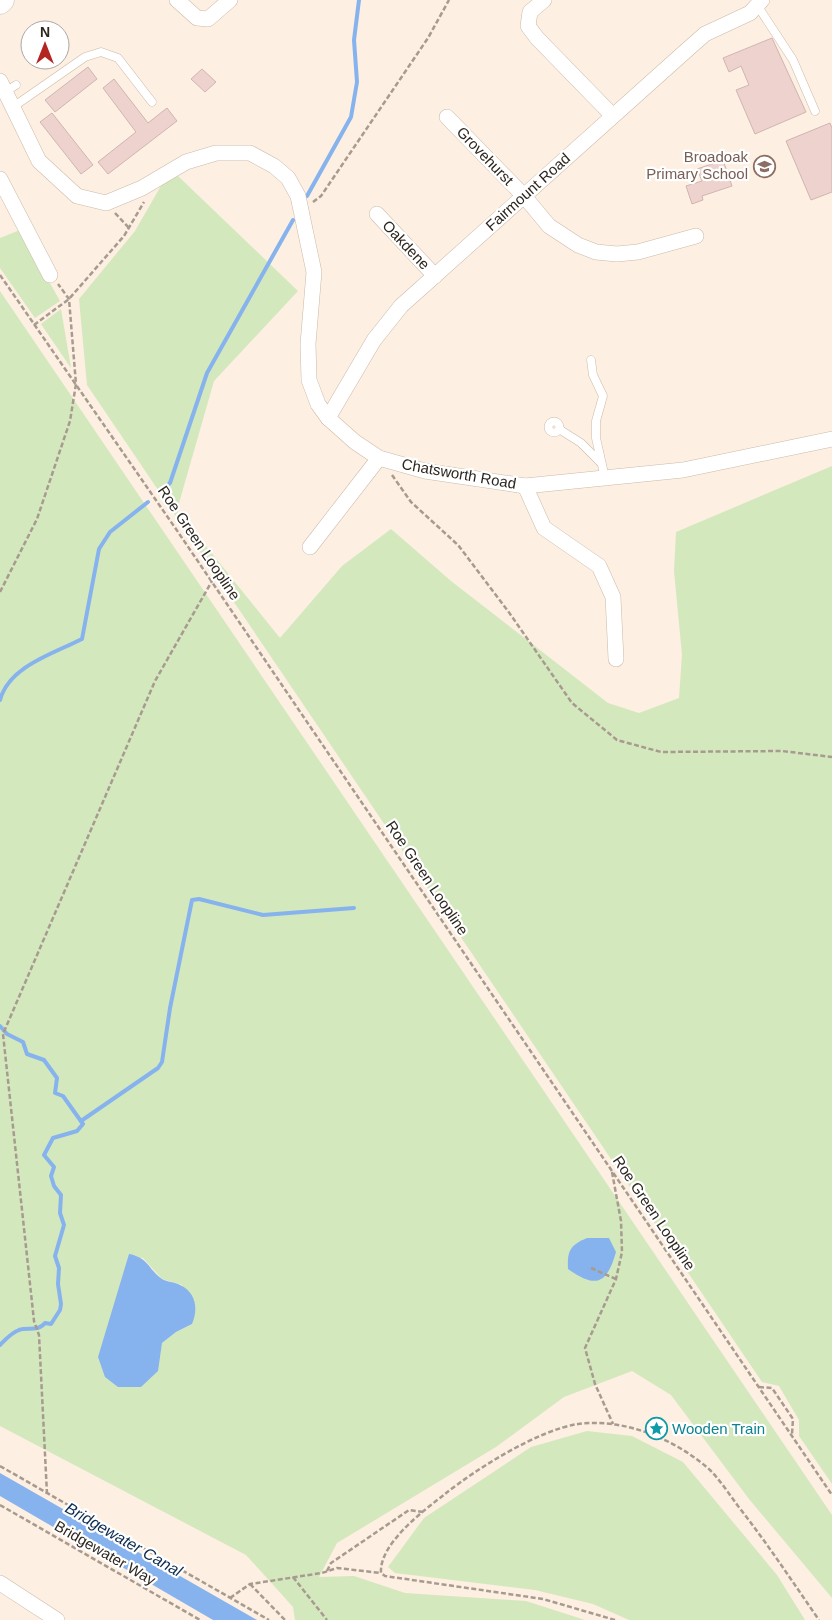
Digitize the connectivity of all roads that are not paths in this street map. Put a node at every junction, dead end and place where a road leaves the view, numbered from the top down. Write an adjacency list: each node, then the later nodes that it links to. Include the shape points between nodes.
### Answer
1 (176, 0): 2 (street, via 197,18 208,19)
2 (230, 0)
3 (544, 0): 9 (street, via 530,12 528,26)
4 (759, 3): 8 (lane, via 793,60); 9 (street, Fairmount Road, via 750,13 705,34)
5 (7, 86): 7 (street)
6 (152, 102): 7 (lane, via 118,58 101,52 85,57)
7 (13, 107): 18 (street, Chatsworth Road, via 39,161 77,196 106,203 142,188 201,156 216,152 250,153 288,178 298,196 314,272 308,344 309,380 318,404)
8 (815, 111)
9 (612, 115): 12 (street, Fairmount Road)
10 (447, 117): 12 (street, Grovehurst)
11 (0, 179): 15 (street)
12 (524, 196): 14 (street, Grovehurst, via 549,226 596,252 638,252); 16 (street, Fairmount Road)
13 (377, 214): 16 (street, Oakdene)
14 (696, 236)
15 (50, 275)
16 (435, 276): 18 (street, Fairmount Road, via 401,306 374,340)
17 (592, 360): 22 (lane, via 593,375 603,396 596,421 596,438)
18 (328, 418): 21 (street, Chatsworth Road)
19 (559, 430): 22 (lane, via 581,443)
20 (832, 439): 22 (street, Chatsworth Road, via 684,470)
21 (379, 458): 23 (street, Chatsworth Road, via 425,471); 24 (street)
22 (604, 471): 23 (street, Chatsworth Road)
23 (525, 486): 25 (street, via 544,528 599,566 613,597)
24 (310, 547)
25 (616, 659)
26 (0, 1583): 27 (street)
27 (57, 1620)

